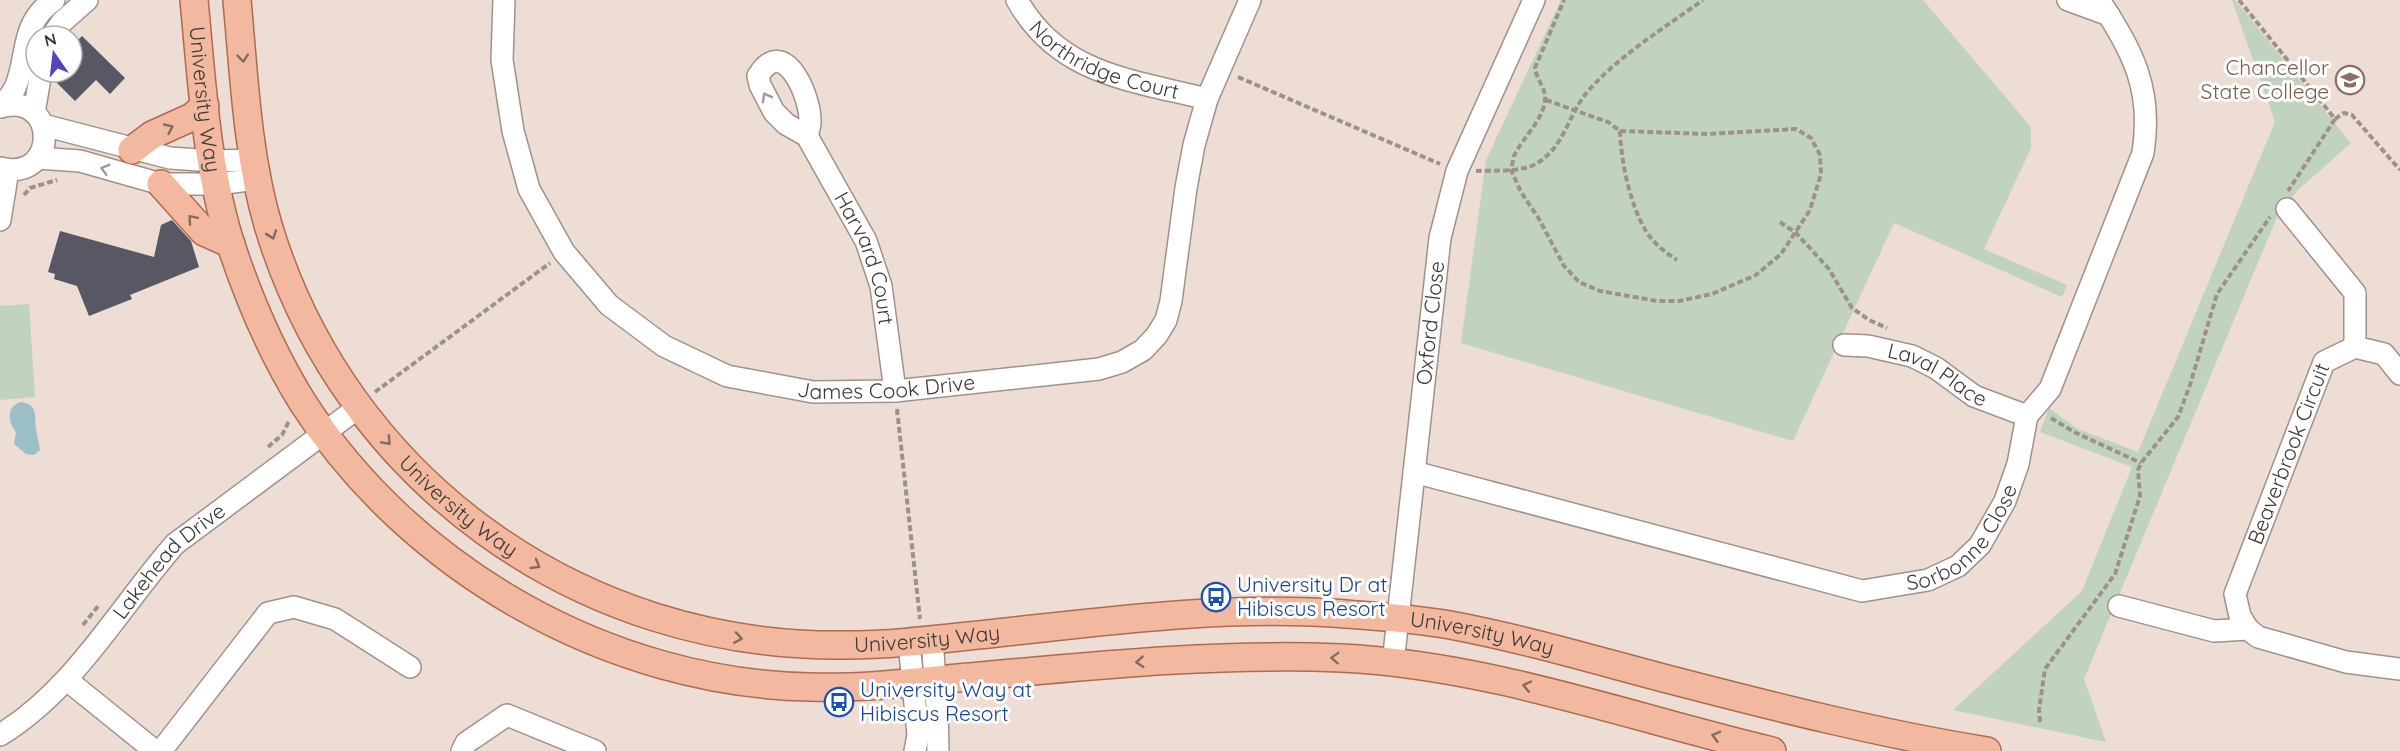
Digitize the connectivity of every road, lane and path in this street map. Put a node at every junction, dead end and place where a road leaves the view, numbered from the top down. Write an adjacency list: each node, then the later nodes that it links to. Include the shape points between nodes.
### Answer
1 (54, 0): 20 (street, via 40,13 26,39 15,87)
2 (87, 0): 14 (street)
3 (194, 0): 19 (main road, University Way)
4 (237, 0): 29 (main road, University Way, one-way to 29)
5 (504, 0): 39 (street, James Cook Drive, via 502,60 513,131 529,189)
6 (1017, 0): 17 (street, Northridge Court, via 1041,34 1069,57 1100,72)
7 (1250, 0): 15 (street, James Cook Drive)
8 (1534, 0): 32 (street, Oxford Close)
9 (1564, 0): 18 (path, via 1535,68)
10 (1703, 0): 21 (path, via 1598,81)
11 (2068, 0): 13 (street)
12 (2238, 0): 23 (path)
13 (2104, 8): 46 (street, via 2140,75 2146,113 2144,153 2050,390)
14 (61, 24)
15 (1220, 69): 17 (street, James Cook Drive); 32 (path)
16 (40, 84): 22 (street)
17 (1208, 99): 44 (street, James Cook Drive, via 1186,188 1172,301 1166,320 1143,350 1099,369)
18 (1546, 100): 21 (path); 30 (path)
19 (205, 106): 26 (main road, one-way to 19); 33 (main road, University Way)
20 (0, 107): 22 (street, via 18,105)
21 (1575, 111): 24 (path, via 1608,122); 30 (path, via 1553,151 1537,164)
22 (39, 119): 26 (street); 27 (street, via 45,142)
23 (2335, 119): 31 (path, via 2344,113 2352,116); 36 (path)
24 (1620, 131): 30 (path, via 1708,134 1796,129 1811,138 1820,155 1821,174 1810,210 1781,254 1756,275 1712,294 1657,301 1600,291 1579,282 1563,266); 40 (path, via 1621,155 1639,216 1661,249)
25 (807, 136): 44 (street, Harvard Court, via 876,264)
26 (132, 150): 33 (street)
27 (38, 158): 28 (street, via 19,170); 35 (street, one-way to 27, via 80,162)
28 (4, 169): 37 (street)
29 (256, 170): 33 (street); 45 (main road, University Way, one-way to 45, via 267,223 300,304)
30 (1510, 170): 32 (path)
31 (2400, 170)
32 (1457, 171): 48 (street, Oxford Close, via 1440,238)
33 (215, 172): 35 (street); 38 (main road, University Way)
34 (61, 179): 37 (path, via 30,188 18,205 17,216)
35 (161, 183): 38 (main road, one-way to 35, via 204,232)
36 (2283, 204): 42 (street, via 2355,293); 58 (path, via 2217,294 2178,417 2138,470 2140,496 2115,574 2045,669)
37 (1, 216)
38 (231, 244): 47 (main road, University Way, via 282,368)
39 (564, 252): 44 (street, James Cook Drive, via 618,312 664,346 727,376 813,392); 45 (path)
40 (1677, 260)
41 (1841, 345): 46 (street, Laval Place, via 1868,346 1912,357 1936,368 1974,396)
42 (2355, 347): 43 (street, Beaverbrook Circuit, via 2385,354); 51 (street, Beaverbrook Circuit, via 2324,362 2235,594)
43 (2400, 374)
44 (895, 391): 52 (path)
45 (358, 407): 47 (street, Lakehead Drive); 52 (main road, University Way, one-way to 52, via 416,472 495,540 589,594 668,622 753,641 818,645)
46 (2026, 416): 48 (street, Sorbonne Close, via 2018,464 2005,501 1980,545 1958,566 1928,580 1862,591)
47 (324, 432): 56 (street, Lakehead Drive, via 175,544); 57 (main road, University Way, via 359,476 439,552 516,603 604,645 703,675 756,684 808,687)
48 (1414, 472): 50 (street, Oxford Close)
49 (2119, 606): 51 (street, via 2214,631)
50 (1399, 618): 52 (main road, University Way, via 1308,611 1210,613); 53 (street, Oxford Close); 67 (main road, University Way, via 1489,633 1755,702)
51 (2248, 629): 55 (street, via 2258,637 2346,662)
52 (921, 641): 57 (street)
53 (1393, 663): 57 (main road, University Way, one-way to 57, via 1301,657 1196,658); 66 (main road, University Way, one-way to 53, via 1536,688)
54 (410, 667): 61 (street, via 335,619 294,607 268,613)
55 (2400, 669)
56 (67, 680): 59 (street, Lakehead Drive, via 34,712); 60 (street)
57 (924, 681): 64 (street); 65 (street)
58 (2040, 722)
59 (0, 735)
60 (155, 751)
61 (161, 751)
62 (462, 751): 63 (street, via 466,743 507,715)
63 (595, 751)
64 (915, 751)
65 (938, 751)
66 (1772, 751)
67 (1987, 751)

